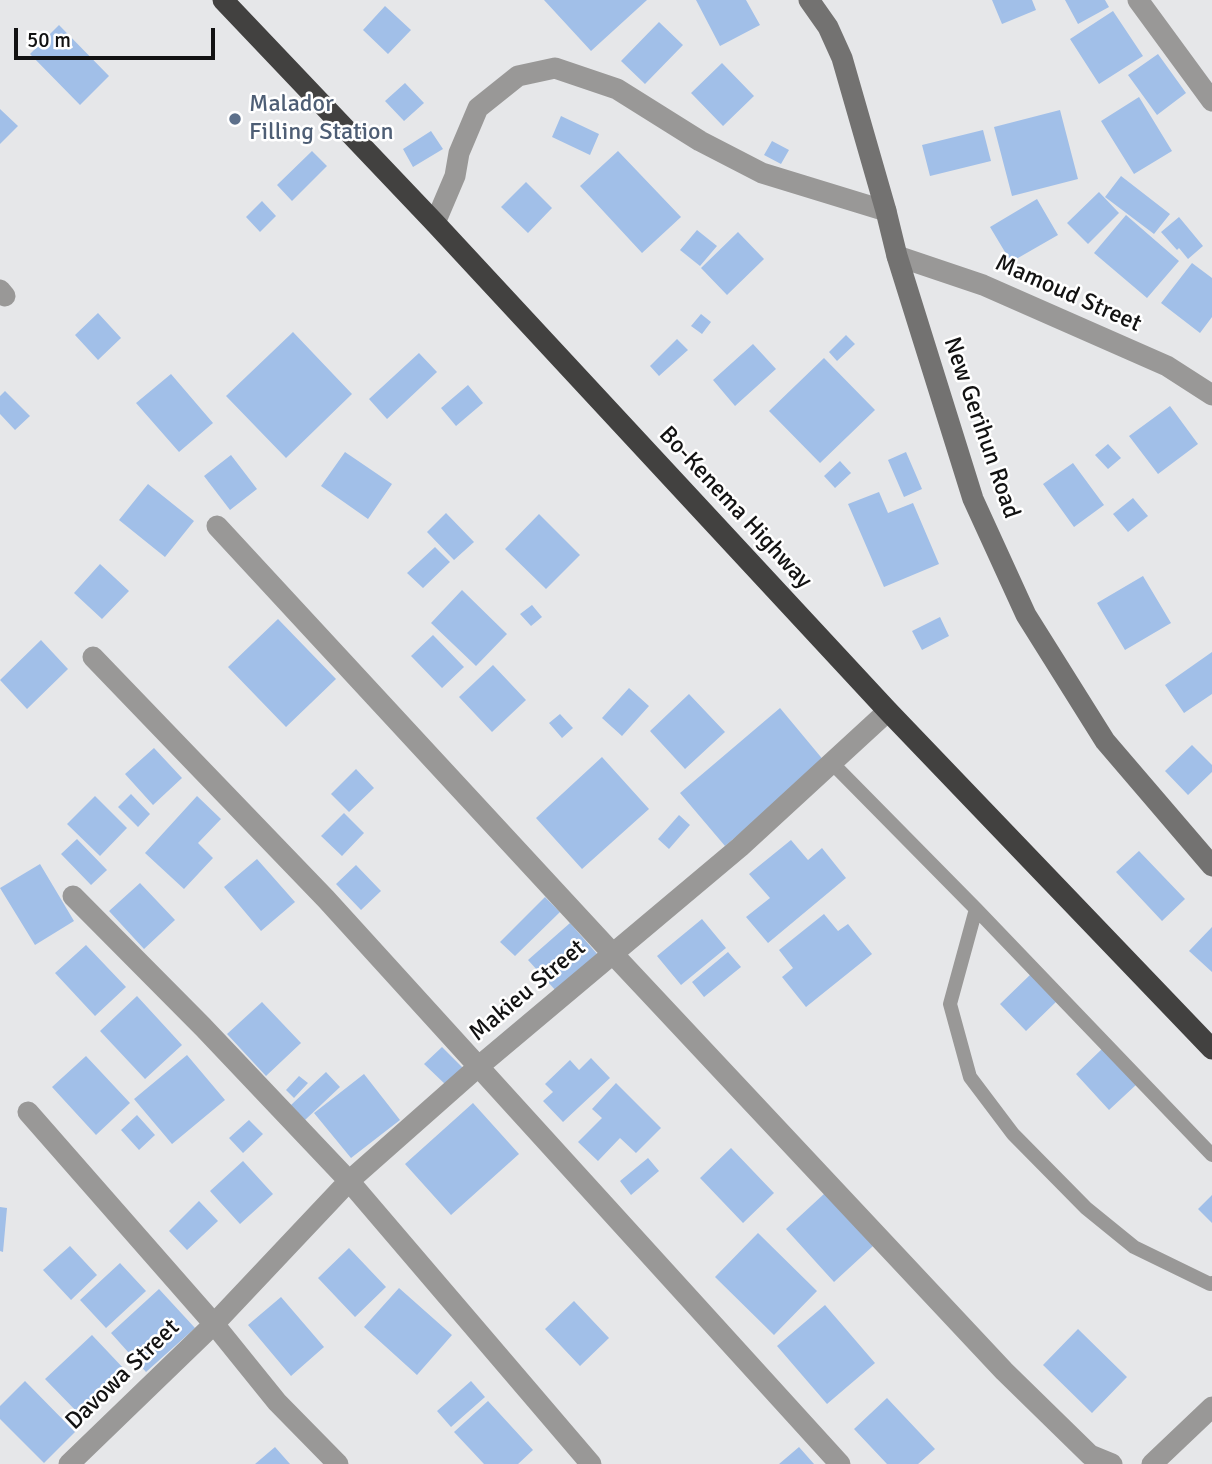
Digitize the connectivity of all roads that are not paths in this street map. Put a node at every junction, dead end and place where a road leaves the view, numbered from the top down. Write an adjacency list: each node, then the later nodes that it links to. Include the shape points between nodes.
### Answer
1 (223, 0): 6 (highway, Bo-Kenema Highway)
2 (809, 0): 5 (street, New Gerihun Road, via 842,58)
3 (1138, 0): 4 (street)
4 (1212, 101)
5 (886, 211): 6 (street, via 762,173 699,141 617,89 555,68 518,76 478,108); 7 (street, New Gerihun Road)
6 (435, 223): 11 (highway, Bo-Kenema Highway)
7 (897, 256): 8 (street, Mamoud Street, via 983,285 1167,366); 13 (street, New Gerihun Road, via 973,499 1026,615 1105,741)
8 (1212, 395)
9 (218, 526): 16 (street)
10 (93, 657): 18 (street, via 326,900)
11 (888, 711): 12 (street, Makieu Street); 17 (highway, Bo-Kenema Highway)
12 (832, 763): 15 (lane); 16 (street, Makieu Street)
13 (1212, 866)
14 (74, 896): 21 (street)
15 (976, 909): 20 (lane); 22 (lane, via 950,1004 970,1077 1013,1134 1086,1208 1134,1247)
16 (613, 954): 18 (street, Makieu Street); 29 (street, via 1004,1371 1090,1455)
17 (1212, 1049)
18 (478, 1067): 21 (street, Makieu Street); 28 (street)
19 (28, 1112): 23 (street)
20 (1212, 1155)
21 (349, 1181): 23 (street, Makieu Street); 27 (street)
22 (1212, 1283)
23 (214, 1324): 25 (street, Davowa Street); 26 (street, via 277,1402)
24 (1212, 1407): 30 (street)
25 (69, 1464)
26 (338, 1464)
27 (591, 1464)
28 (840, 1464)
29 (1112, 1464)
30 (1152, 1464)

